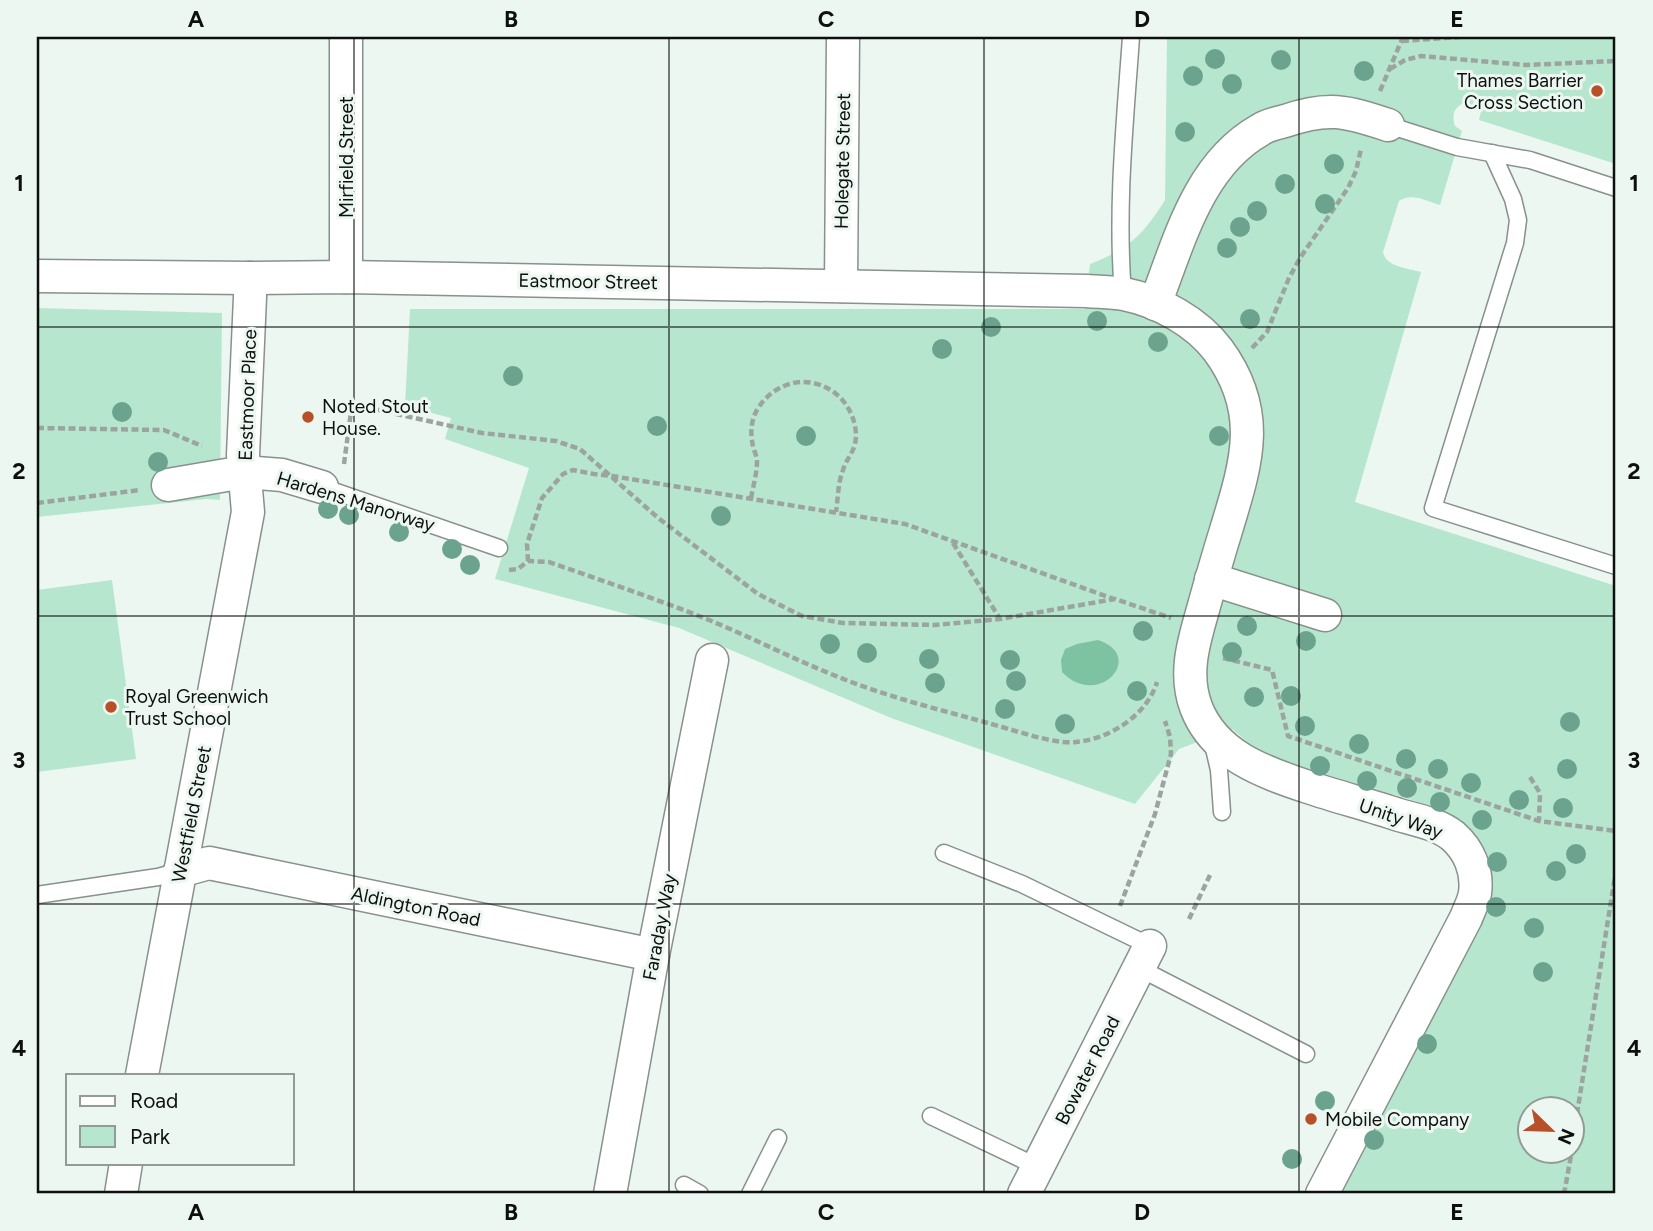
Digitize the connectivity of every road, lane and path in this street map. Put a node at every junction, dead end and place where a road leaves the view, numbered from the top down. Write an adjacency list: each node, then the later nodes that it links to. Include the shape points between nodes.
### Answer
1 (346, 37): 12 (street, Mirfield Street)
2 (843, 37): 14 (street, Holegate Street)
3 (1131, 37): 15 (lane, via 1119,251)
4 (1460, 37): 5 (path)
5 (1403, 39): 7 (path)
6 (1616, 61): 7 (path, via 1526,65 1421,56)
7 (1390, 69): 8 (path)
8 (1375, 123): 9 (lane); 15 (street, via 1347,112 1321,111 1260,129 1216,168 1179,241); 16 (path, via 1348,188 1300,258 1267,332)
9 (1492, 153): 10 (lane, via 1530,160); 29 (lane, via 1513,199 1518,220 1515,243 1433,508)
10 (1616, 188)
11 (37, 276): 13 (street, Eastmoor Street)
12 (346, 277): 13 (street, Eastmoor Street); 14 (street, Eastmoor Street)
13 (250, 278): 18 (street, Eastmoor Place)
14 (841, 286): 15 (street, Eastmoor Street, via 1087,291)
15 (1139, 299): 30 (street, Unity Way, via 1185,320 1212,342 1229,365 1244,402 1246,458)
16 (1253, 347)
17 (37, 428): 18 (path, via 164,430)
18 (243, 464): 19 (street, Hardens Manorway, via 282,475); 21 (street, Hardens Manorway); 24 (street, Eastmoor Place)
19 (333, 476): 20 (path, via 352,404 482,433 556,442 580,449); 27 (lane, Hardens Manorway)
20 (612, 476): 22 (path); 28 (path, via 573,470 563,474 542,498 527,544); 33 (path, via 657,517 758,594 802,616 880,625)
21 (168, 485): 23 (path)
22 (751, 498): 25 (path); 25 (path, via 757,459 751,427 756,411 781,387 816,383 833,390 854,419 856,437 842,470)
23 (37, 503)
24 (248, 512): 47 (street, Westfield Street)
25 (835, 512): 26 (path, via 905,524)
26 (952, 542): 31 (path); 33 (path)
27 (499, 548)
28 (528, 561)
29 (1616, 566)
30 (1211, 579): 32 (street); 40 (street, Unity Way, via 1191,652 1190,681 1196,707)
31 (1115, 599): 33 (path); 34 (path)
32 (1325, 615)
33 (1000, 619)
34 (1174, 619)
35 (1217, 657): 43 (path, via 1272,670 1288,736)
36 (712, 660): 52 (street, Faraday Way)
37 (1156, 687): 38 (path)
38 (1159, 699)
39 (1163, 712): 50 (path, via 1171,754 1156,814)
40 (1211, 734): 42 (lane); 67 (street, Unity Way, via 1235,756 1266,773 1450,834 1462,845 1474,869 1475,894 1466,918)
41 (1530, 777): 43 (path, via 1540,793)
42 (1222, 812)
43 (1539, 821): 44 (path)
44 (1616, 831)
45 (944, 853): 53 (lane, via 1022,884)
46 (1616, 870): 56 (path)
47 (180, 871): 49 (lane); 52 (street, Aldington Road, via 209,863); 55 (street, Westfield Street)
48 (1210, 876): 51 (path)
49 (37, 895)
50 (1125, 895)
51 (1189, 919)
52 (653, 955): 64 (street, Faraday Way)
53 (1145, 957): 54 (lane); 61 (street, Bowater Road)
54 (1306, 1054)
55 (142, 1074)
56 (1581, 1094)
57 (931, 1116): 61 (lane)
58 (778, 1138): 66 (lane)
59 (126, 1164): 63 (street)
60 (1570, 1164): 68 (path)
61 (1031, 1181)
62 (684, 1185): 65 (lane)
63 (121, 1194)
64 (610, 1194)
65 (700, 1194)
66 (750, 1194)
67 (1322, 1194)
68 (1563, 1194)

